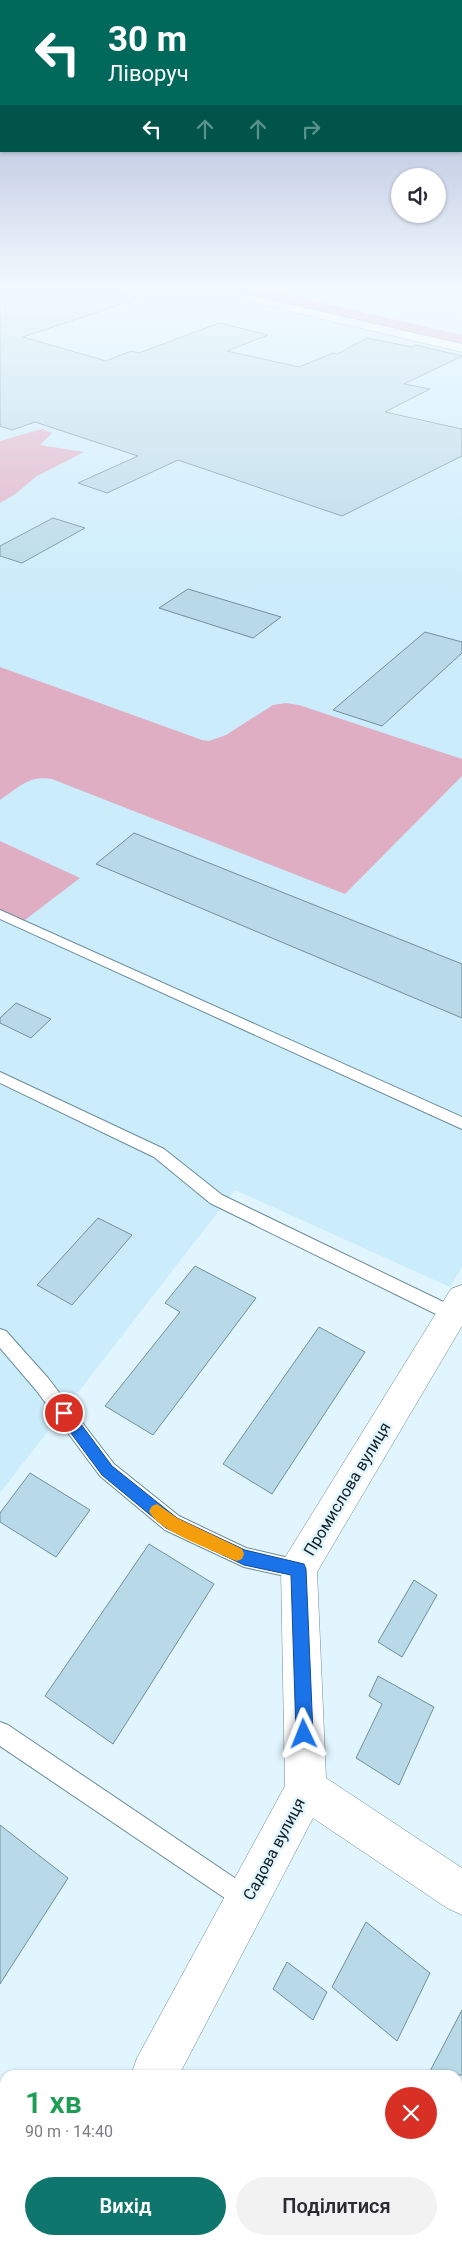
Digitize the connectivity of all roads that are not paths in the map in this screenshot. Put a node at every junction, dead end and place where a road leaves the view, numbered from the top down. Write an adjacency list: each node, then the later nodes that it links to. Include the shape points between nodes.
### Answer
1 (0, 914): 3 (lane)
2 (0, 1077): 4 (lane, via 159,1153 216,1199)
3 (462, 1123)
4 (457, 1306): 6 (street, Промислова вулиця)
5 (0, 1336): 6 (lane, via 42,1384 107,1470 172,1523 244,1557)
6 (299, 1569): 8 (street, Промислова вулиця)
7 (0, 1733): 10 (lane)
8 (306, 1789): 9 (street, Садова вулиця); 10 (street, Садова вулиця)
9 (462, 1893)
10 (248, 1900): 11 (street, Садова вулиця)
11 (157, 2070)

